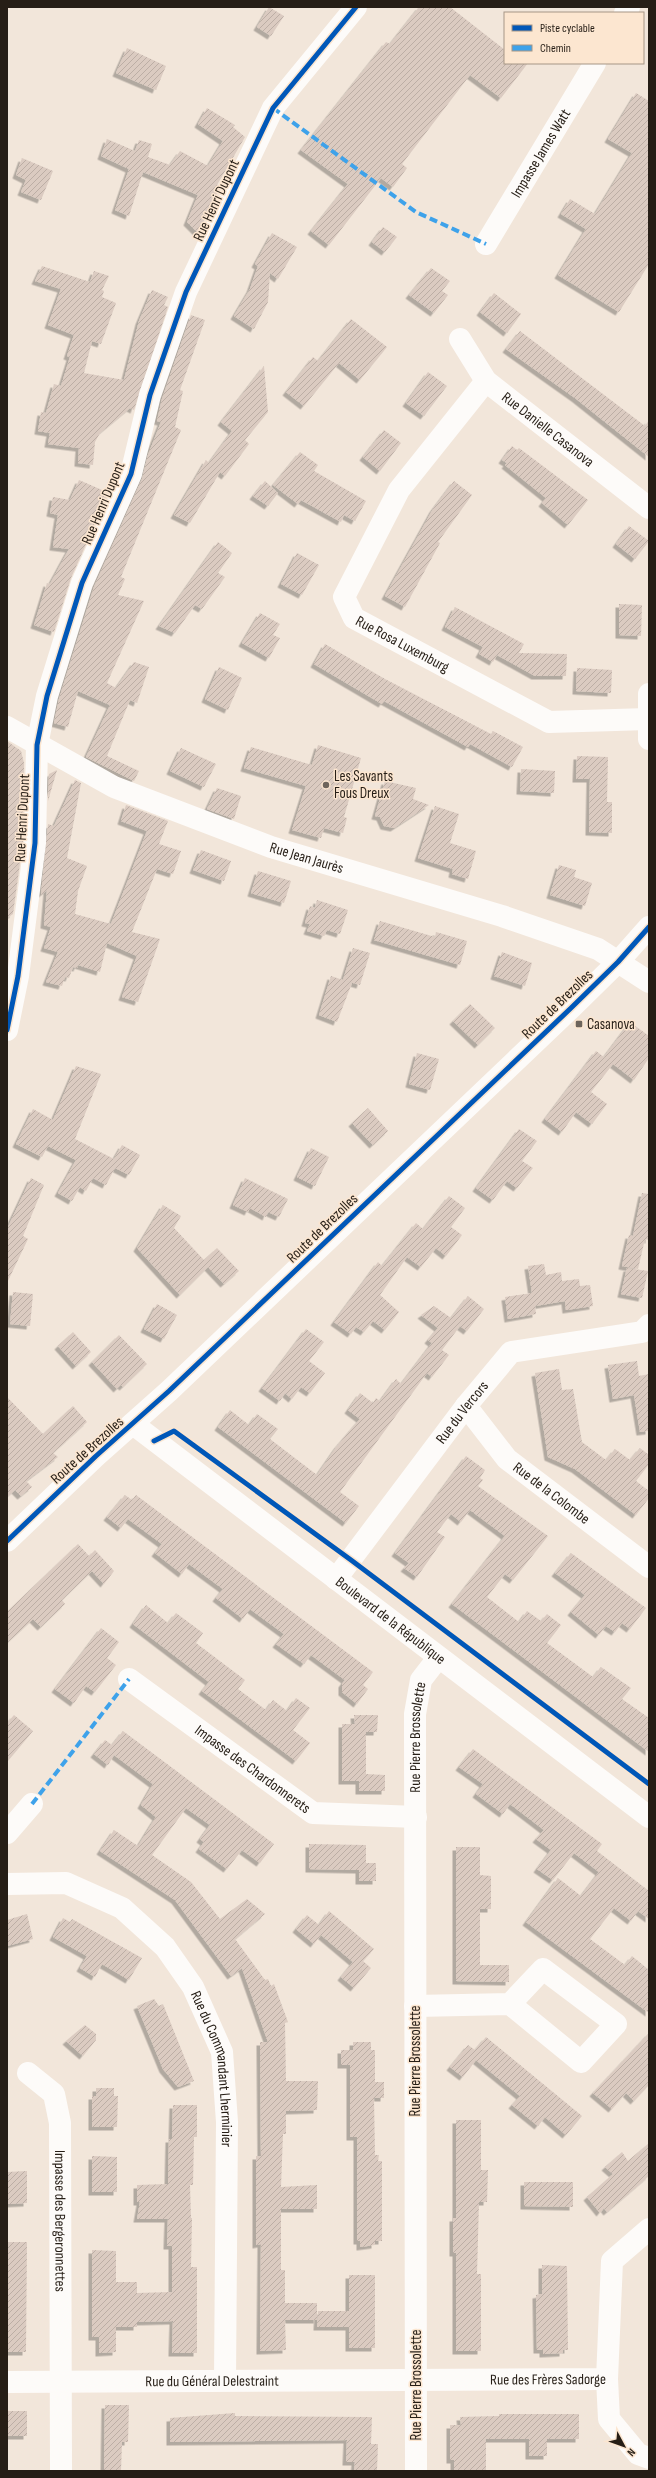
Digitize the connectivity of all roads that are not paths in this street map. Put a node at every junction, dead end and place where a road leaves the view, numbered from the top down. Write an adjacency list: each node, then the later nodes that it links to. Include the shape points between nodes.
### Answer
1 (356, 7): 10 (street, Rue Henri Dupont, via 273,108 186,292 150,395 131,474 82,583 47,696)
2 (594, 64): 3 (street, Impasse James Watt)
3 (486, 244)
4 (460, 339): 5 (street, Rue Danielle Casanova)
5 (486, 381): 6 (street, Rue Danielle Casanova); 9 (street, Rue Rosa Luxemburg, via 399,490 344,597 354,618 549,722)
6 (649, 508)
7 (649, 694): 9 (street)
8 (7, 727): 10 (street, Rue Jean Jaurès)
9 (649, 729)
10 (37, 745): 12 (street, Rue Jean Jaurès, via 114,787 271,847 502,916 598,949); 13 (street, Rue Henri Dupont, via 35,843)
11 (649, 927): 12 (street, Route de Brezolles)
12 (618, 962): 14 (street, Rue Jean Jaurès); 18 (street, Route de Brezolles)
13 (13, 976): 15 (street, Rue Henri Dupont)
14 (649, 982)
15 (7, 1030)
16 (647, 1329): 17 (street, Rue du Vercors, via 511,1352)
17 (466, 1406): 20 (street, Rue de la Colombe, via 507,1459); 21 (street, Rue du Vercors)
18 (133, 1424): 19 (street, Route de Brezolles); 21 (street, Boulevard de la République)
19 (7, 1541)
20 (649, 1567)
21 (336, 1579): 22 (street, Boulevard de la République)
22 (438, 1658): 25 (street, Rue Pierre Brossolette, via 421,1680 415,1714); 26 (street, Boulevard de la République)
23 (129, 1679): 25 (street, Impasse des Chardonnerets, via 313,1813)
24 (32, 1804): 27 (street)
25 (416, 1817): 30 (street, Rue Pierre Brossolette)
26 (649, 1817)
27 (7, 1833)
28 (7, 1884): 34 (street, Rue du Commandant Lherminier, via 66,1883 122,1908 165,1948 193,1987 222,2052 227,2122)
29 (510, 2004): 29 (street, via 581,2062 616,2024 543,1969); 30 (street)
30 (416, 2006): 35 (street, Rue Pierre Brossolette)
31 (28, 2073): 36 (street, Impasse des Bergeronnettes, via 54,2094 60,2123)
32 (649, 2229): 33 (street, Rue des Frères Sadorge, via 612,2261)
33 (607, 2379): 35 (street, Rue des Frères Sadorge); 38 (street, via 609,2419 638,2454)
34 (225, 2380): 35 (street, Rue du Général Delestraint); 36 (street, Rue du Général Delestraint)
35 (416, 2380): 40 (street, Rue Pierre Brossolette)
36 (61, 2381): 37 (street, Rue du Général Delestraint); 39 (street, Impasse des Bergeronnettes)
37 (7, 2382)
38 (649, 2458)
39 (61, 2471)
40 (416, 2471)

